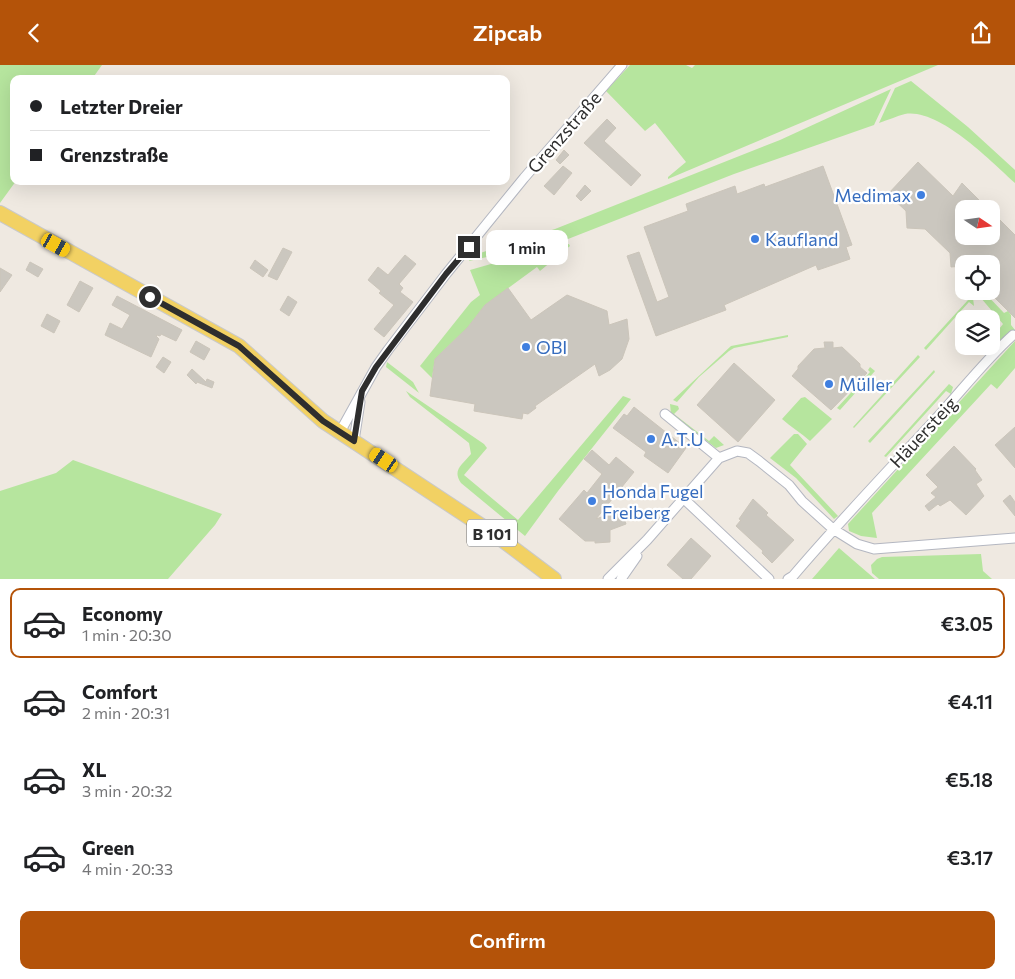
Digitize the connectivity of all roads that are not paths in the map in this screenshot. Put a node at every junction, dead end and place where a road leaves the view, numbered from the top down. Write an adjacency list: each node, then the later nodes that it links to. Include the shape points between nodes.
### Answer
1 (622, 65): 4 (street, Grenzstraße, via 446,274 388,350)
2 (0, 213): 6 (main road, B 101, via 239,346 323,421)
3 (1013, 335): 10 (street, Häuersteig)
4 (362, 391): 6 (street, Grenzstraße); 7 (street, Grenzstraße)
5 (665, 414): 8 (street)
6 (340, 432): 7 (main road, B 101)
7 (354, 441): 13 (main road, B 101, via 497,536)
8 (719, 458): 9 (street); 10 (street, via 737,451 748,453 789,485)
9 (683, 498): 12 (street); 16 (street)
10 (834, 529): 11 (street, via 874,549); 17 (street, Häuersteig)
11 (1015, 538)
12 (647, 540): 14 (street); 15 (street)
13 (554, 579)
14 (608, 579)
15 (622, 579)
16 (769, 579)
17 (788, 579)

